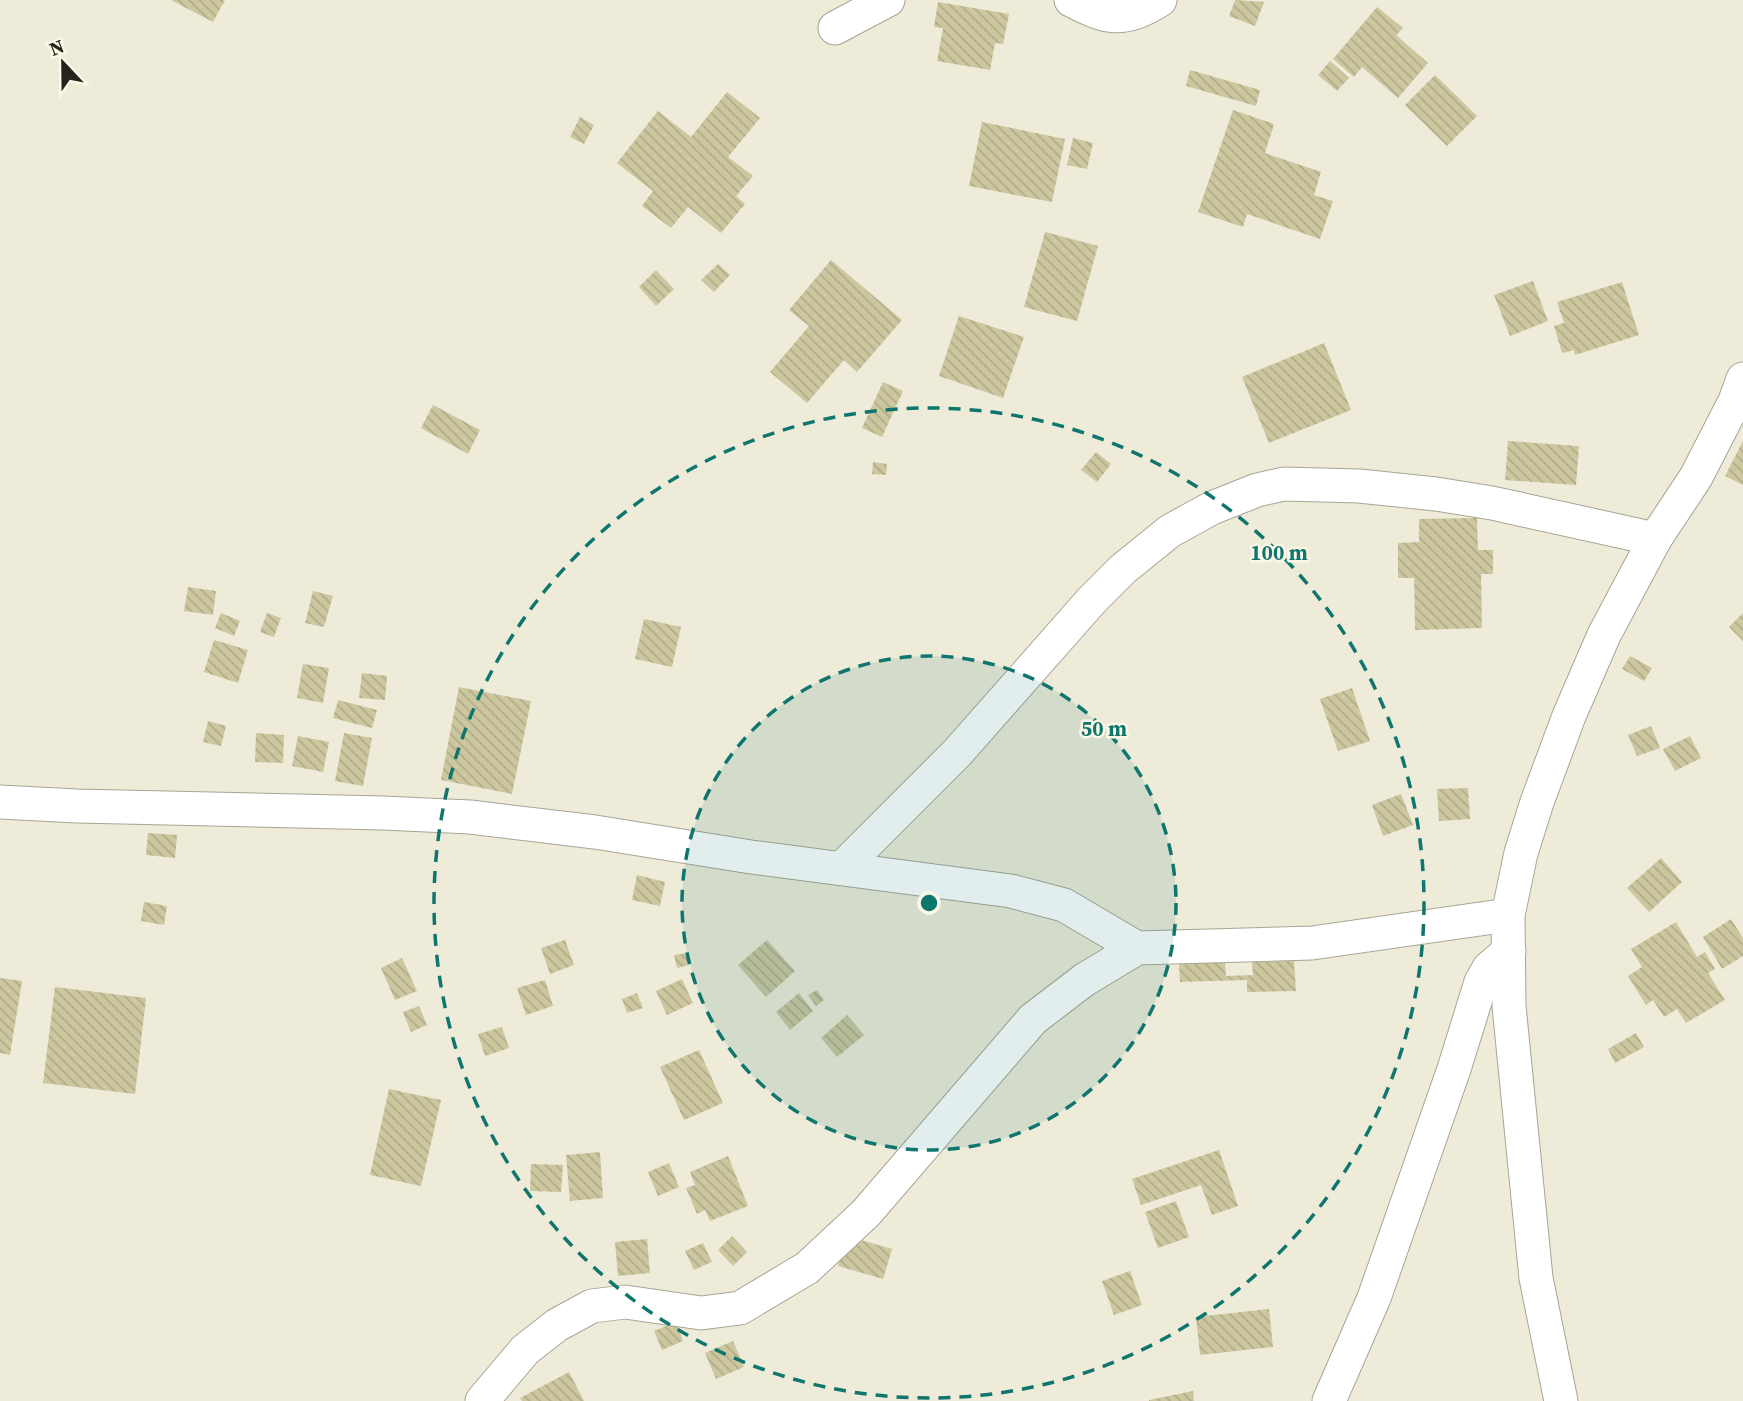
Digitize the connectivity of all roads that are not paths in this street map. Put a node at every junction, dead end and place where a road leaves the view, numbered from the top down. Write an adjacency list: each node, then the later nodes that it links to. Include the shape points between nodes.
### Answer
1 (888, 0): 4 (street)
2 (1071, 0): 3 (street, via 1098,14 1120,16 1142,11)
3 (1160, 0)
4 (835, 28)
5 (1743, 379): 6 (street, via 1696,477)
6 (1655, 539): 8 (street, via 1492,503 1359,486 1284,484 1212,508 1170,531 1092,600 957,753); 9 (street, via 1604,635 1569,716 1525,840)
7 (0, 802): 8 (street, via 470,817)
8 (842, 868): 10 (street, via 1043,898 1064,905)
9 (1508, 915): 10 (street, via 1312,943); 11 (street)
10 (1137, 948): 12 (street, via 1033,1019 866,1213 807,1268 740,1308 701,1313 625,1302 592,1306 525,1350)
11 (1509, 951): 13 (street, via 1481,982 1374,1298); 14 (street, via 1510,1019 1536,1278)
12 (482, 1401)
13 (1329, 1401)
14 (1561, 1401)

